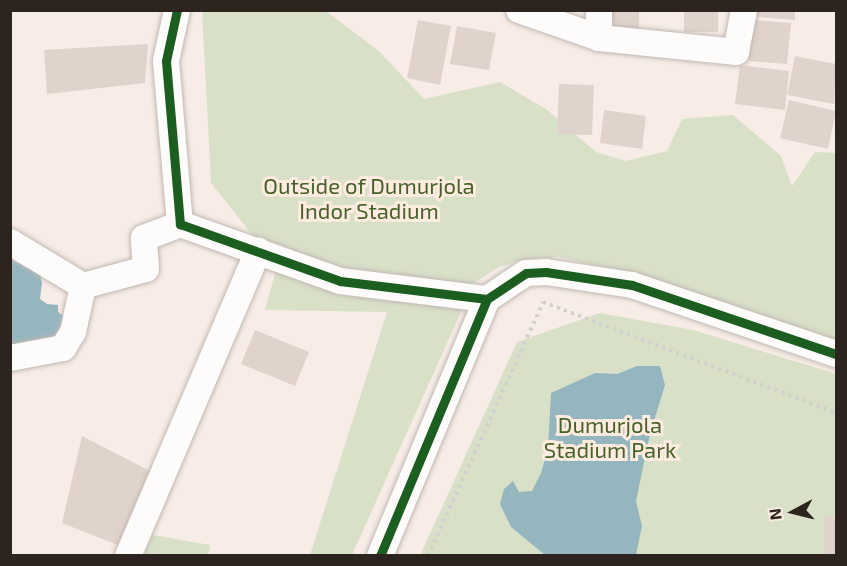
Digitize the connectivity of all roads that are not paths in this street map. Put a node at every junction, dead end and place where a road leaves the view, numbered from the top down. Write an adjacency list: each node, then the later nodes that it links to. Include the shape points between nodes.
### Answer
1 (177, 10): 6 (street, via 166,61)
2 (519, 10): 5 (street)
3 (598, 10): 5 (street)
4 (744, 10): 5 (street, via 736,52)
5 (599, 38)
6 (180, 224): 8 (street); 9 (street, via 144,238 146,269)
7 (10, 242): 9 (street)
8 (258, 251): 10 (street, via 340,281); 13 (street)
9 (83, 286): 12 (street, via 73,332 63,348)
10 (488, 299): 11 (street, via 526,273 546,272 632,285); 14 (street)
11 (837, 354)
12 (10, 358)
13 (128, 555)
14 (380, 555)

